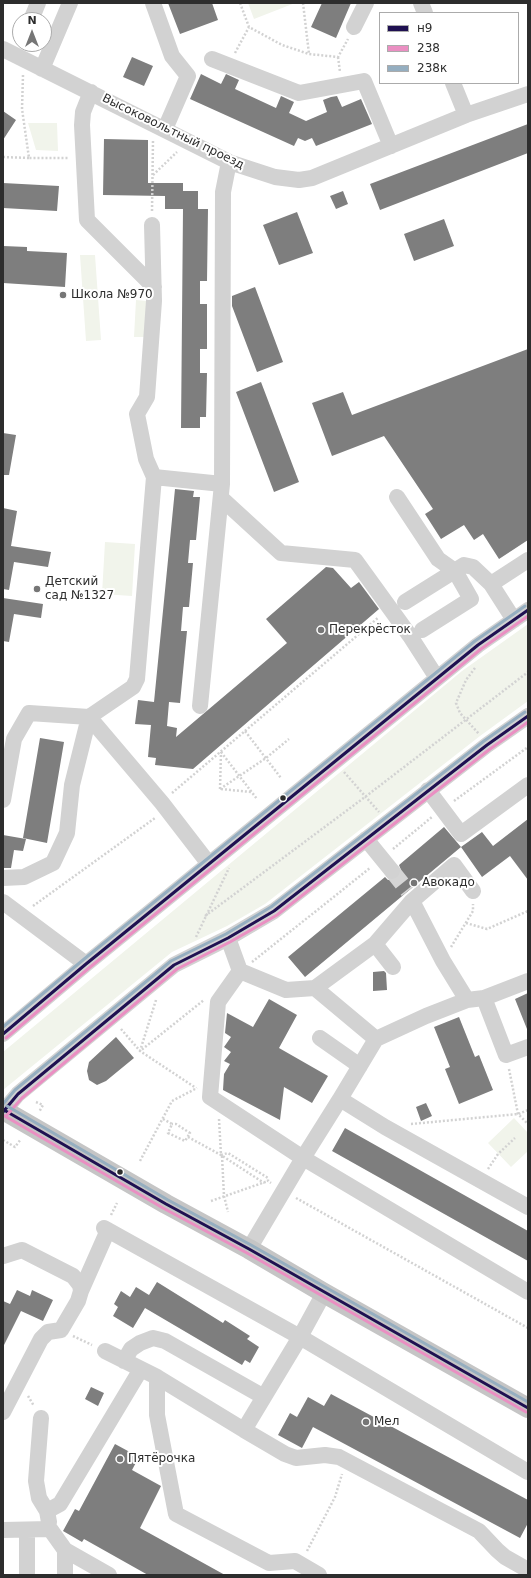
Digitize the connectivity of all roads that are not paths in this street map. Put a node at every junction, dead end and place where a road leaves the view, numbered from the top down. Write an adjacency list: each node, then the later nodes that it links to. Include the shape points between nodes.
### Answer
1 (70, 3): 9 (street)
2 (153, 3): 14 (street, via 172,56 188,76)
3 (366, 3): 6 (street)
4 (421, 3): 5 (street)
5 (426, 12)
6 (354, 27)
7 (16, 52): 9 (street, Высоковольтный проезд)
8 (212, 59): 15 (street, via 299,93 364,81)
9 (42, 69): 11 (street, Высоковольтный проезд)
10 (454, 84): 13 (street)
11 (91, 92): 14 (street, Высоковольтный проезд); 18 (street, via 83,112 87,220)
12 (528, 94): 13 (street, Высоковольтный проезд)
13 (466, 115): 15 (street, Высоковольтный проезд)
14 (159, 126): 16 (street, Высоковольтный проезд)
15 (391, 146): 16 (street, Высоковольтный проезд, via 312,178 299,180 275,177)
16 (229, 162): 20 (street, via 222,192)
17 (152, 225): 18 (street)
18 (154, 286): 19 (street, via 146,397 137,414 146,459)
19 (154, 477): 20 (street); 32 (street, via 137,679 133,687)
20 (221, 491): 29 (street, via 281,553 355,560); 30 (street)
21 (397, 497): 23 (street, via 438,558)
22 (528, 560): 24 (street)
23 (455, 571): 24 (street, via 464,566 473,567); 25 (street); 28 (street, via 471,599)
24 (492, 584): 27 (street)
25 (405, 602)
26 (528, 610): 27 (street)
27 (514, 620): 29 (street)
28 (422, 630)
29 (437, 678): 37 (street)
30 (200, 706)
31 (528, 716): 34 (street)
32 (89, 717): 35 (street, via 29,713 14,739); 37 (street); 39 (street, via 72,785 67,833 52,863 24,877)
33 (528, 785): 34 (street, via 461,834)
34 (428, 790): 36 (street)
35 (3, 800)
36 (366, 839): 38 (street); 43 (street, via 274,911)
37 (210, 864): 45 (street)
38 (392, 871)
39 (3, 878)
40 (473, 891): 41 (street, via 454,865)
41 (411, 897): 44 (street); 51 (street, via 443,961)
42 (3, 902): 45 (street)
43 (228, 938): 47 (street); 58 (street, via 174,965 18,1094)
44 (375, 944): 46 (street); 49 (street)
45 (86, 964): 52 (street)
46 (393, 967)
47 (240, 971): 49 (street, via 286,990); 59 (street, via 218,1002 209,1096)
48 (528, 982): 50 (street)
49 (316, 988): 54 (street)
50 (484, 998): 51 (street); 55 (street, via 506,1055)
51 (467, 1000): 54 (street)
52 (3, 1034)
53 (320, 1038): 56 (street)
54 (376, 1039): 56 (street)
55 (528, 1047)
56 (360, 1066): 57 (street)
57 (340, 1099): 59 (street); 60 (street)
58 (3, 1111): 61 (main road)
59 (303, 1158): 61 (street); 64 (street)
60 (528, 1207)
61 (249, 1249): 65 (main road)
62 (3, 1256): 63 (street, via 22,1250 73,1276)
63 (81, 1291): 66 (street, via 106,1229); 73 (street, via 61,1330 48,1332 41,1339)
64 (528, 1292)
65 (324, 1293): 66 (street); 72 (main road)
66 (300, 1337): 71 (street); 76 (street)
67 (105, 1351): 68 (street)
68 (124, 1361): 69 (street); 71 (street, via 131,1349 140,1343 153,1338 165,1341)
69 (141, 1369): 70 (street); 77 (street, via 60,1504)
70 (157, 1377): 75 (street); 86 (street, via 157,1415 176,1514 269,1562 295,1561)
71 (264, 1397): 75 (street)
72 (528, 1408)
73 (3, 1412)
74 (41, 1418): 77 (street, via 36,1481 39,1498)
75 (244, 1430): 82 (street, via 296,1458 338,1456 480,1530 501,1554)
76 (528, 1472)
77 (47, 1511): 78 (street)
78 (50, 1529): 80 (street); 81 (street)
79 (3, 1530): 80 (street)
80 (27, 1530): 83 (street)
81 (65, 1550): 84 (street); 85 (street)
82 (528, 1570)
83 (27, 1575)
84 (65, 1575)
85 (109, 1575)
86 (319, 1575)

